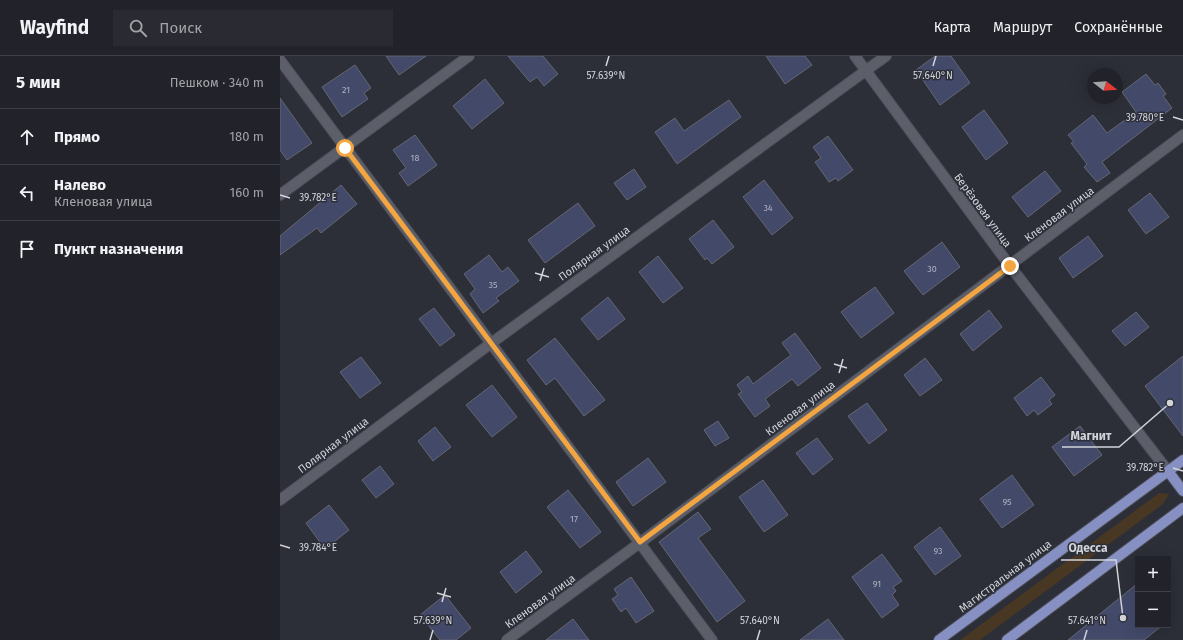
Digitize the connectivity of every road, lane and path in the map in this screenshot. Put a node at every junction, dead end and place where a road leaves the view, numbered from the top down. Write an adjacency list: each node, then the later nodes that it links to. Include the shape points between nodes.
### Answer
1 (469, 56): 7 (street)
2 (855, 56): 5 (street, Берёзовая улица)
3 (886, 56): 5 (street, Полярная улица)
4 (280, 60): 7 (street)
5 (866, 71): 9 (street, Берёзовая улица); 10 (street, Полярная улица)
6 (1183, 135): 9 (street, Кленовая улица)
7 (345, 148): 8 (street); 10 (street)
8 (280, 195)
9 (1010, 266): 12 (street, Берёзовая улица); 16 (street, Кленовая улица)
10 (490, 344): 14 (street, Полярная улица); 16 (street)
11 (1183, 460): 12 (main road, Магистральная улица)
12 (1168, 471): 13 (main road); 19 (main road, Магистральная улица)
13 (1183, 491)
14 (280, 500)
15 (1183, 508): 20 (main road)
16 (640, 542): 17 (street, Кленовая улица); 18 (street)
17 (506, 640)
18 (712, 640)
19 (939, 640)
20 (1007, 640)

